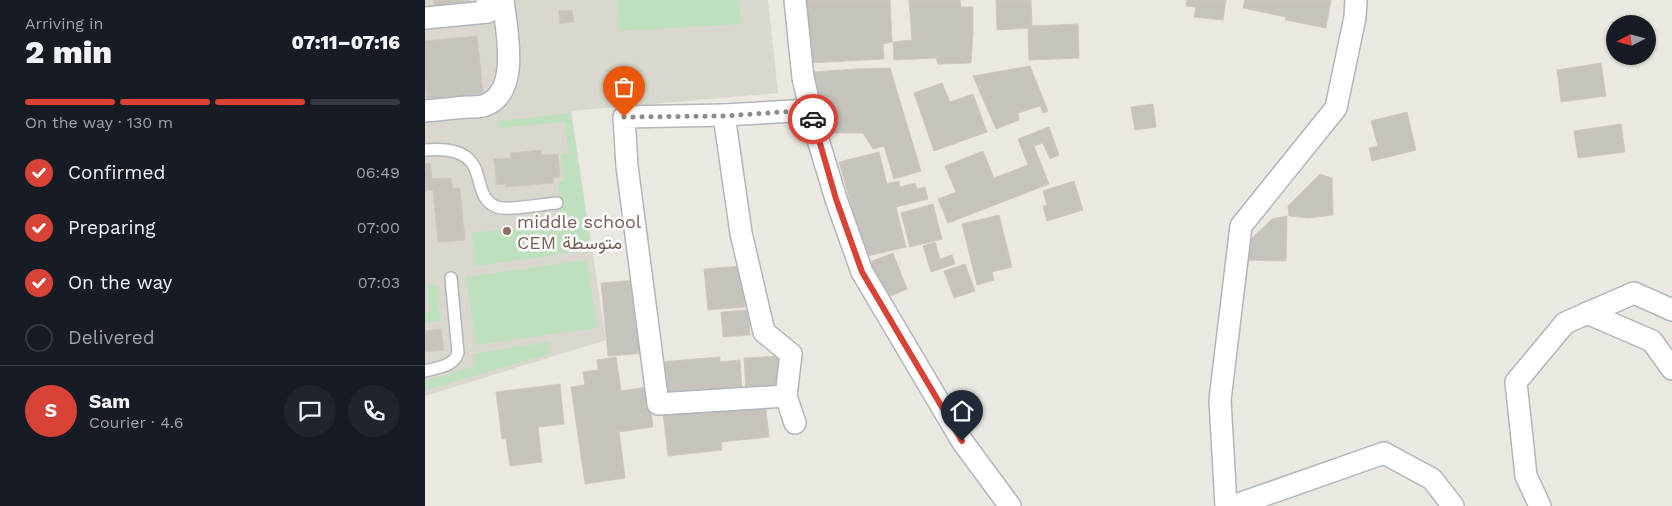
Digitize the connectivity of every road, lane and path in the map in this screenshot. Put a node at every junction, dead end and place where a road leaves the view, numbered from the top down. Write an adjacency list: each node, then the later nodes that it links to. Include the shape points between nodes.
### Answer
1 (487, 0): 5 (street, via 488,12)
2 (503, 0): 7 (street, via 509,67 507,80 500,92 483,106)
3 (795, 0): 6 (street, via 803,78)
4 (1356, 0): 19 (street, via 1336,108 1241,226 1220,400)
5 (425, 18)
6 (811, 110): 8 (street); 18 (street, via 836,199 862,272 962,441)
7 (425, 111)
8 (724, 116): 16 (street, via 741,233 764,332 791,354); 16 (street, via 624,117 627,166 658,404)
9 (425, 150): 10 (lane, via 449,149 466,157 477,172 486,200 499,208)
10 (557, 203)
11 (451, 278): 15 (lane, via 458,353 449,365)
12 (1672, 310): 13 (street, via 1634,293)
13 (1587, 313): 14 (street, via 1652,340); 22 (street, via 1565,323 1516,382 1526,476)
14 (1672, 369)
15 (425, 371)
16 (786, 396): 17 (street)
17 (795, 423)
18 (1010, 506)
19 (1226, 506)
20 (1233, 506): 21 (street, via 1384,453 1431,478)
21 (1453, 506)
22 (1540, 506)

